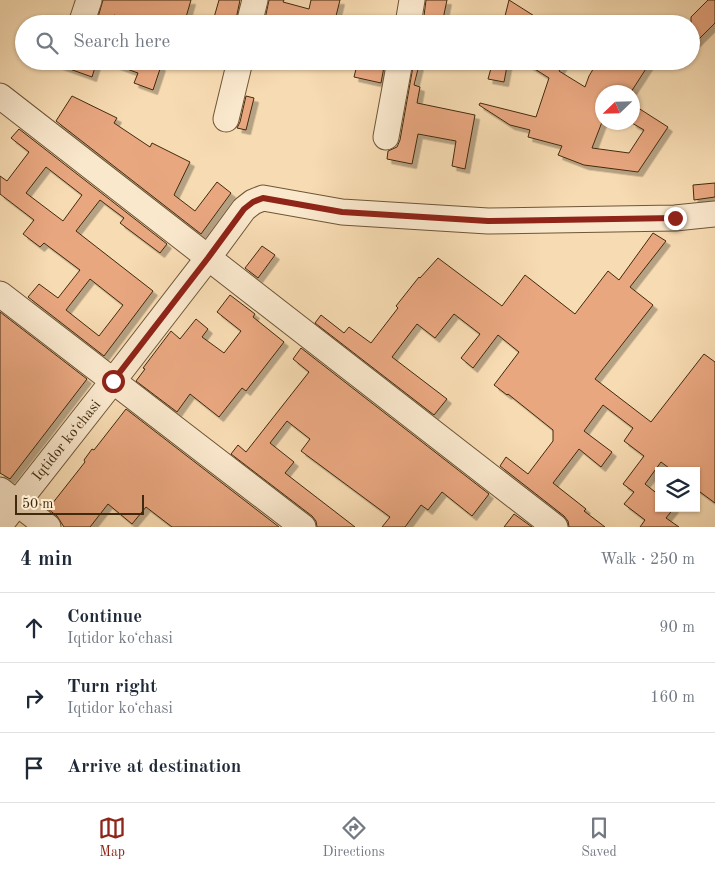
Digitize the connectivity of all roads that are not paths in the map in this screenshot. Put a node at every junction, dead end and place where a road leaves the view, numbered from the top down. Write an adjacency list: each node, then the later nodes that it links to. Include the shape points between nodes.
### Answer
1 (88, 0): 4 (street)
2 (255, 0): 5 (street)
3 (412, 0): 6 (street)
4 (84, 15)
5 (251, 15)
6 (410, 15)
7 (238, 70): 10 (street)
8 (398, 70): 11 (street)
9 (0, 96): 13 (street)
10 (226, 119)
11 (386, 138)
12 (715, 214): 13 (street, Iqtidor koʻchasi, via 675,218 488,221 342,212 263,198 244,209)
13 (208, 258): 15 (street, Iqtidor koʻchasi); 20 (street)
14 (0, 294): 15 (street)
15 (113, 381): 16 (street, Iqtidor koʻchasi); 19 (street)
16 (8, 496): 17 (street, Iqtidor koʻchasi); 18 (street)
17 (0, 525)
18 (48, 527)
19 (303, 527)
20 (555, 527)

